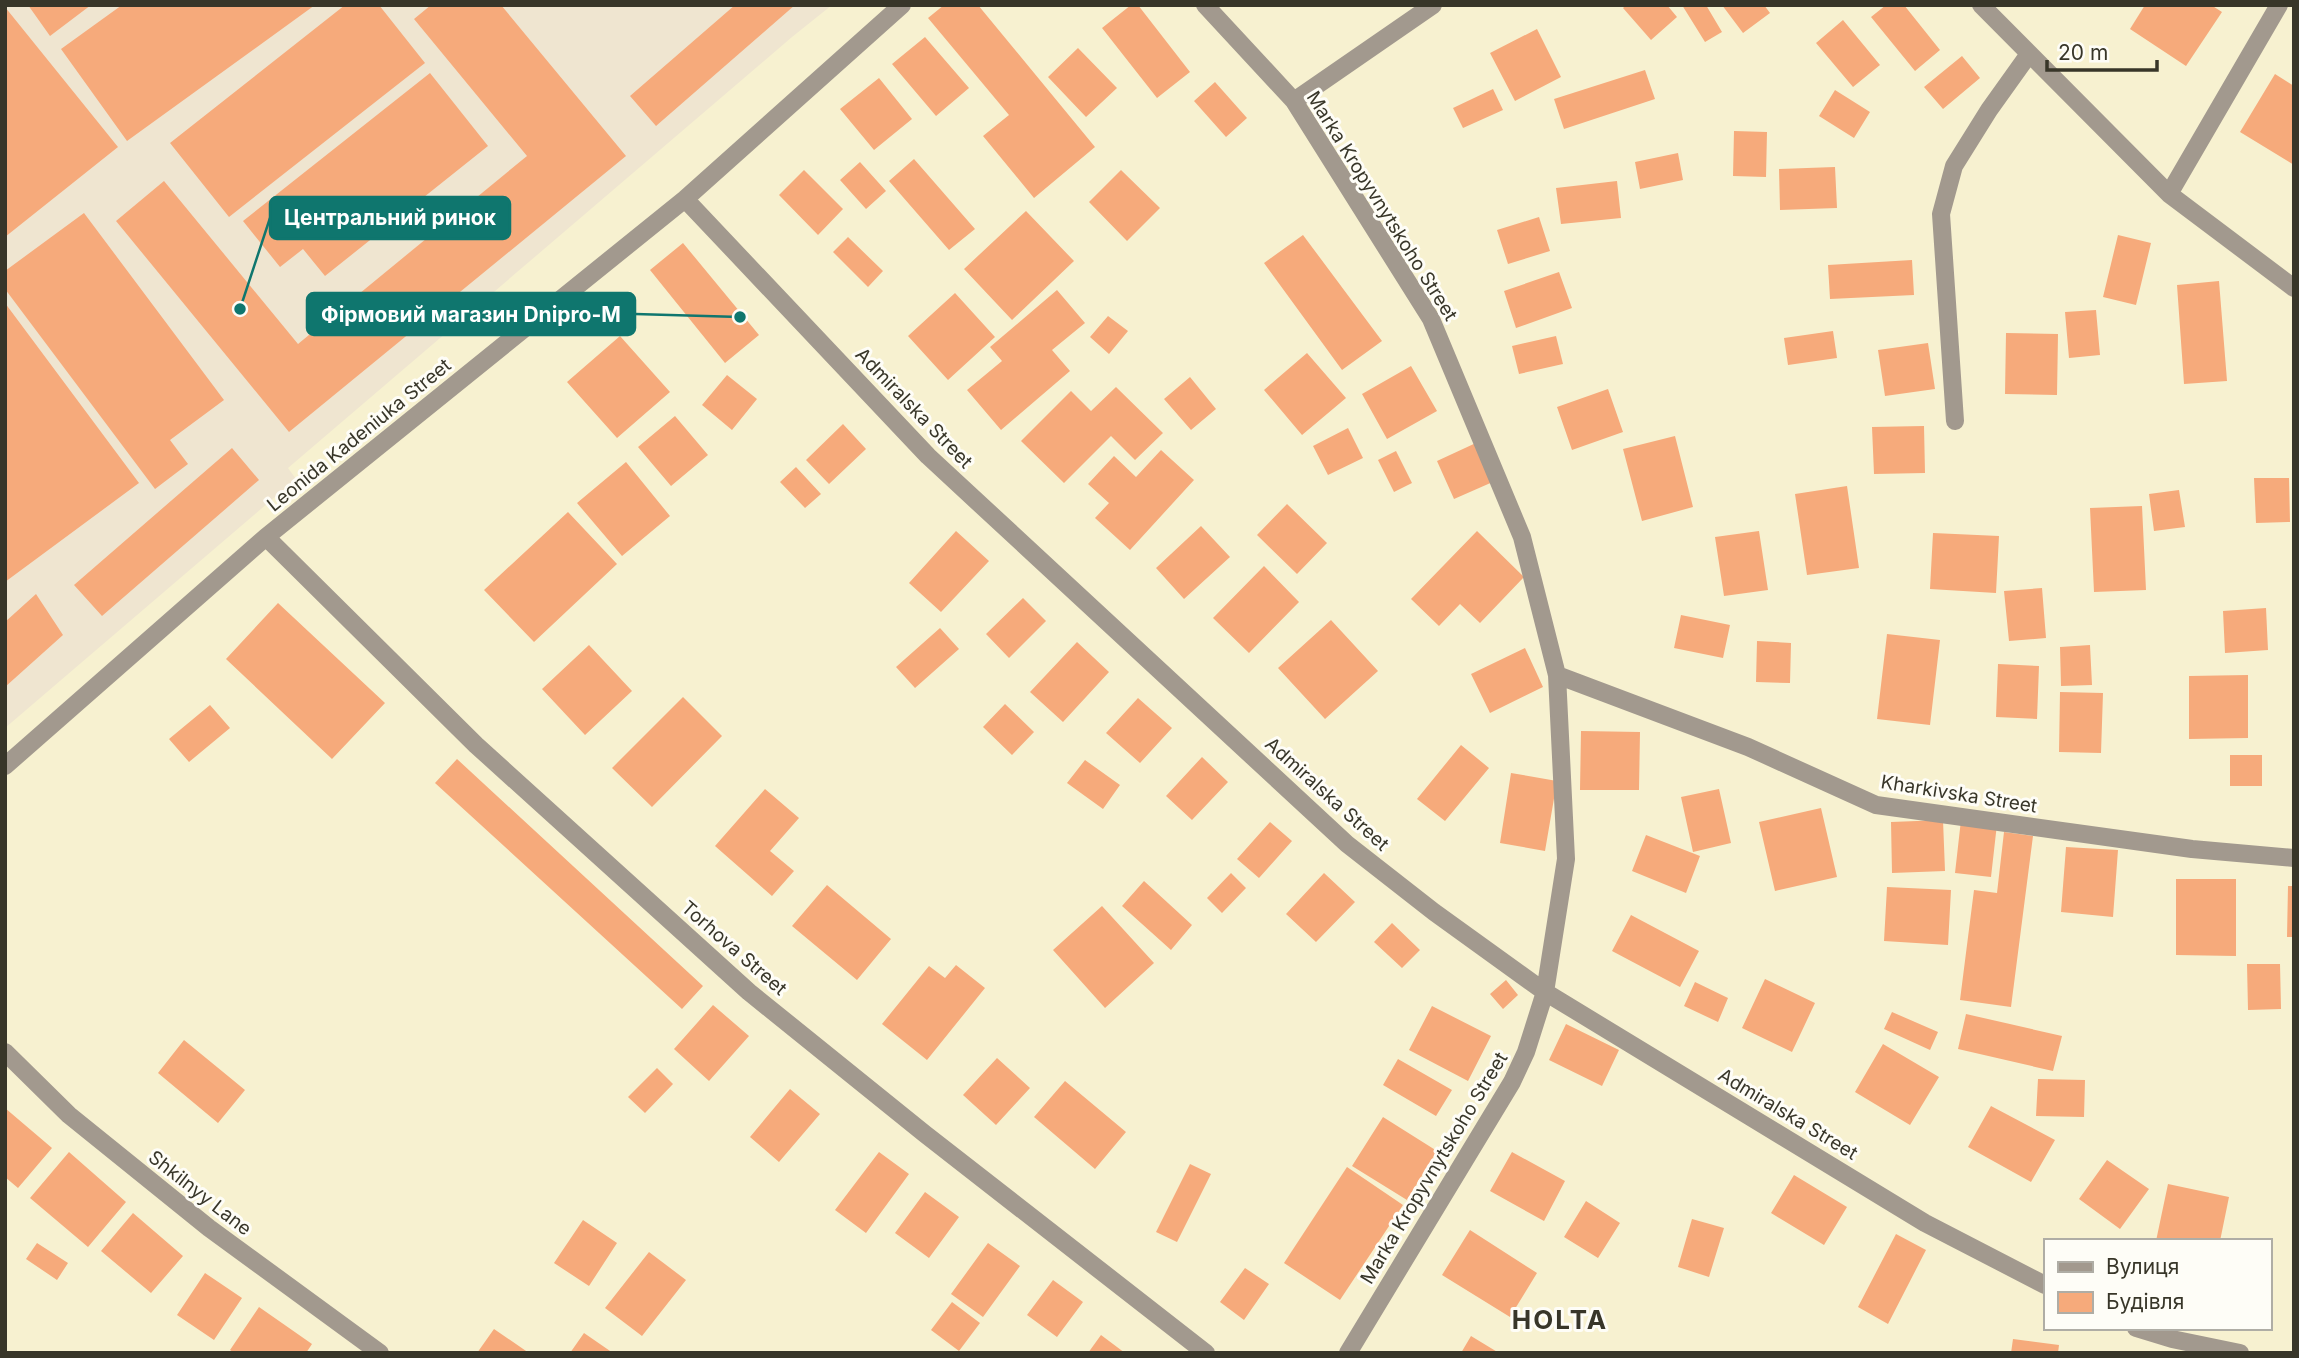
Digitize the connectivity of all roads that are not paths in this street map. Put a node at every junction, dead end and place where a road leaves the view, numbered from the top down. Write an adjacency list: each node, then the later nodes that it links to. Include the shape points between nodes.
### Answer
1 (902, 5): 9 (street, Leonida Kadeniuka Street)
2 (1205, 5): 7 (street, Marka Kropyvnytskoho Street)
3 (1433, 5): 7 (street)
4 (1981, 5): 6 (street)
5 (2279, 5): 8 (street)
6 (2029, 54): 8 (street); 11 (street, via 1954,166 1941,214)
7 (1294, 101): 13 (street, Marka Kropyvnytskoho Street, via 1431,319 1521,537)
8 (2169, 194): 10 (street)
9 (685, 199): 12 (street, Leonida Kadeniuka Street); 16 (street, Admiralska Street, via 928,456 1347,844)
10 (2294, 288)
11 (1955, 421)
12 (266, 537): 14 (street, Leonida Kadeniuka Street); 21 (street, Torhova Street, via 476,745 748,992)
13 (1556, 675): 15 (street, Kharkivska Street, via 1748,747 1876,805 2192,849); 16 (street, Marka Kropyvnytskoho Street, via 1566,859)
14 (5, 766)
15 (2294, 858)
16 (1545, 992): 18 (street, Admiralska Street, via 1925,1223); 22 (street, Marka Kropyvnytskoho Street, via 1512,1082)
17 (5, 1052): 20 (street, Shkilnyy Lane, via 69,1115 209,1228)
18 (2044, 1284)
19 (2143, 1330): 23 (street)
20 (380, 1353)
21 (1206, 1353)
22 (1348, 1353)
23 (2240, 1353)

